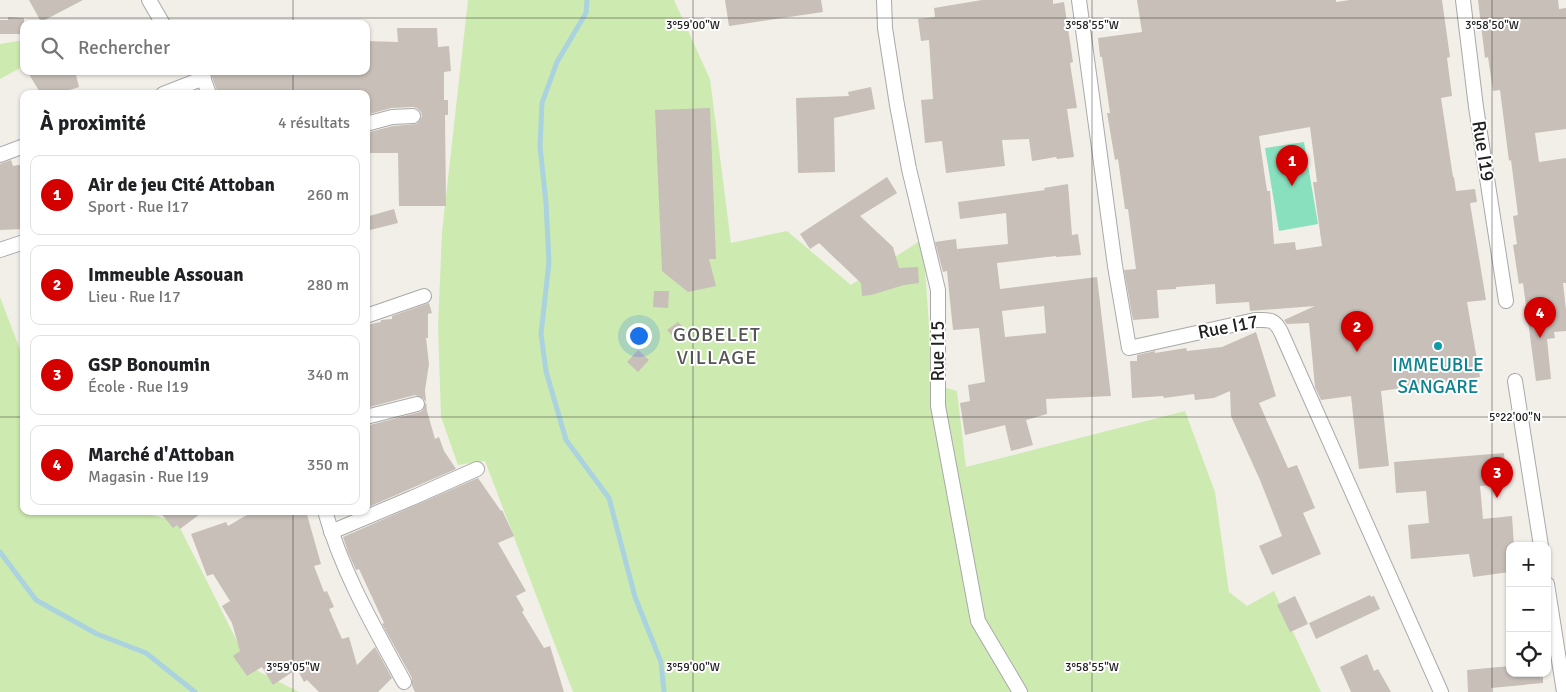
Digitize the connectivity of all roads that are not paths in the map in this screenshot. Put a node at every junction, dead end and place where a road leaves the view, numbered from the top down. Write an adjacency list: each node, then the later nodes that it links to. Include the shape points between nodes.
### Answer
1 (149, 0): 5 (street)
2 (884, 0): 27 (street, Rue I15, via 897,105 938,290 938,406 978,621)
3 (1079, 0): 28 (street, Rue I17, via 1129,348 1255,320 1274,322)
4 (1463, 0): 16 (street, Rue I19)
5 (161, 20)
6 (202, 75): 7 (street); 8 (street)
7 (171, 90)
8 (208, 90)
9 (413, 116): 10 (street)
10 (370, 123)
11 (20, 148): 12 (street)
12 (0, 155)
13 (20, 243): 14 (street)
14 (0, 250)
15 (424, 296): 17 (street)
16 (1506, 301)
17 (370, 315)
18 (1515, 381): 24 (street)
19 (417, 404): 20 (street)
20 (370, 416)
21 (477, 469): 23 (street)
22 (326, 515): 23 (street)
23 (331, 532): 26 (street, via 345,569)
24 (1540, 542)
25 (1547, 587): 29 (street)
26 (404, 682)
27 (1020, 692)
28 (1441, 692)
29 (1564, 692)

